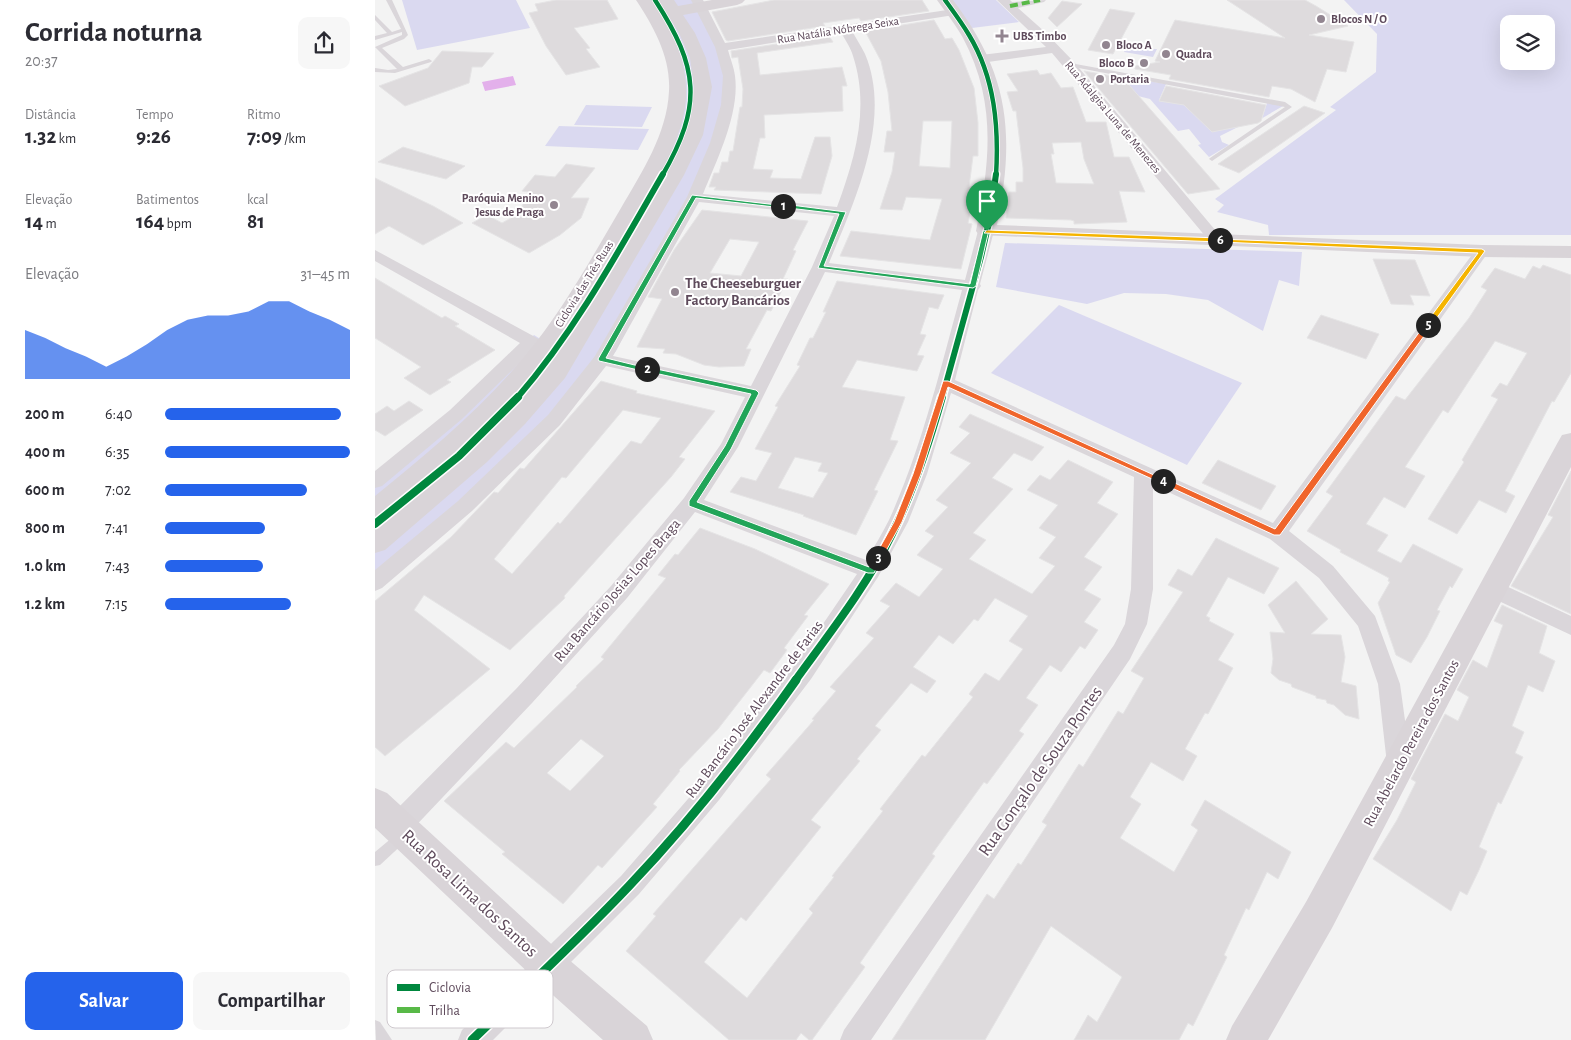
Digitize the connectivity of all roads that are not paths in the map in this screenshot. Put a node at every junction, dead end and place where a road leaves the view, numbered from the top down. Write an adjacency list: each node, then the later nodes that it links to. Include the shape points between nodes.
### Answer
1 (389, 0): 10 (lane)
2 (737, 0): 4 (main road)
3 (1040, 0): 5 (street)
4 (700, 3): 6 (main road); 13 (street)
5 (1007, 3): 14 (street, Rua Adalgisa Luna de Menezes)
6 (658, 5): 30 (main road, via 676,62 678,89 676,114 666,146 609,246); 40 (main road, via 687,33 698,58 703,87 694,135 649,220 557,372 478,455)
7 (949, 6): 9 (street, Rua Natália Nóbrega Seixa); 15 (main road)
8 (375, 18): 11 (lane)
9 (845, 29): 13 (street, Rua Natália Nóbrega Seixa); 22 (street, Rua Bancário Josias Lopes Braga, via 859,55 868,112 860,163)
10 (404, 30): 11 (lane); 18 (lane, via 402,38 378,47)
11 (391, 34): 12 (lane)
12 (375, 38)
13 (721, 47): 21 (street, via 729,76 727,106 717,143)
14 (1055, 50): 15 (street); 17 (street, Rua Adalgisa Luna de Menezes)
15 (981, 59): 23 (main road, via 995,99 999,132)
16 (429, 61): 18 (lane)
17 (1070, 65): 20 (lane, via 1289,107); 24 (street, Rua Adalgisa Luna de Menezes)
18 (401, 69): 19 (lane)
19 (375, 70)
20 (1212, 158)
21 (694, 196): 22 (street); 31 (street)
22 (843, 212): 28 (street, Rua Bancário Josias Lopes Braga)
23 (987, 231): 24 (main road); 29 (street, Rua Bancário José Alexandre de Farias)
24 (1216, 240): 25 (main road)
25 (1482, 251): 26 (main road); 39 (street)
26 (1568, 252)
27 (375, 255): 30 (street)
28 (820, 267): 29 (street); 33 (street, Rua Bancário Josias Lopes Braga)
29 (973, 286): 32 (street, Rua Bancário José Alexandre de Farias)
30 (537, 345): 35 (street, via 448,421); 38 (main road, via 520,378 405,487)
31 (602, 359): 33 (street); 42 (street, via 554,420 465,506)
32 (945, 383): 36 (street); 41 (street, Rua Bancário José Alexandre de Farias, via 917,474 898,522)
33 (756, 393): 37 (street, Rua Bancário Josias Lopes Braga, via 729,447)
34 (1571, 442): 43 (main road, Rua Abelardo Pereira dos Santos)
35 (380, 471)
36 (1145, 472): 39 (street); 57 (street, Rua Gonçalo de Souza Pontes, via 1142,590 1136,624 1122,652)
37 (691, 504): 41 (street); 46 (street, Rua Bancário Josias Lopes Braga, via 619,592 524,696)
38 (375, 511)
39 (1277, 533): 45 (street, via 1327,572 1367,622 1389,684)
40 (375, 542)
41 (871, 571): 48 (street, Rua Bancário José Alexandre de Farias, via 803,672 710,792 630,885)
42 (375, 582)
43 (1493, 588): 44 (street); 45 (main road, Rua Abelardo Pereira dos Santos)
44 (1571, 626)
45 (1399, 766): 58 (main road, Rua Abelardo Pereira dos Santos, via 1319,915)
46 (393, 822): 47 (lane); 48 (main road, Rua Rosa Lima dos Santos)
47 (375, 860)
48 (548, 966): 49 (street, Rua Bancário José Alexandre de Farias); 50 (main road, Rua Rosa Lima dos Santos)
49 (544, 970)
50 (553, 970)
51 (553, 970): 56 (main road, Rua Rosa Lima dos Santos)
52 (375, 1028): 54 (lane)
53 (484, 1028): 55 (street, Rua Bancário José Alexandre de Farias)
54 (385, 1040)
55 (472, 1040)
56 (633, 1040)
57 (853, 1040)
58 (1246, 1040)

